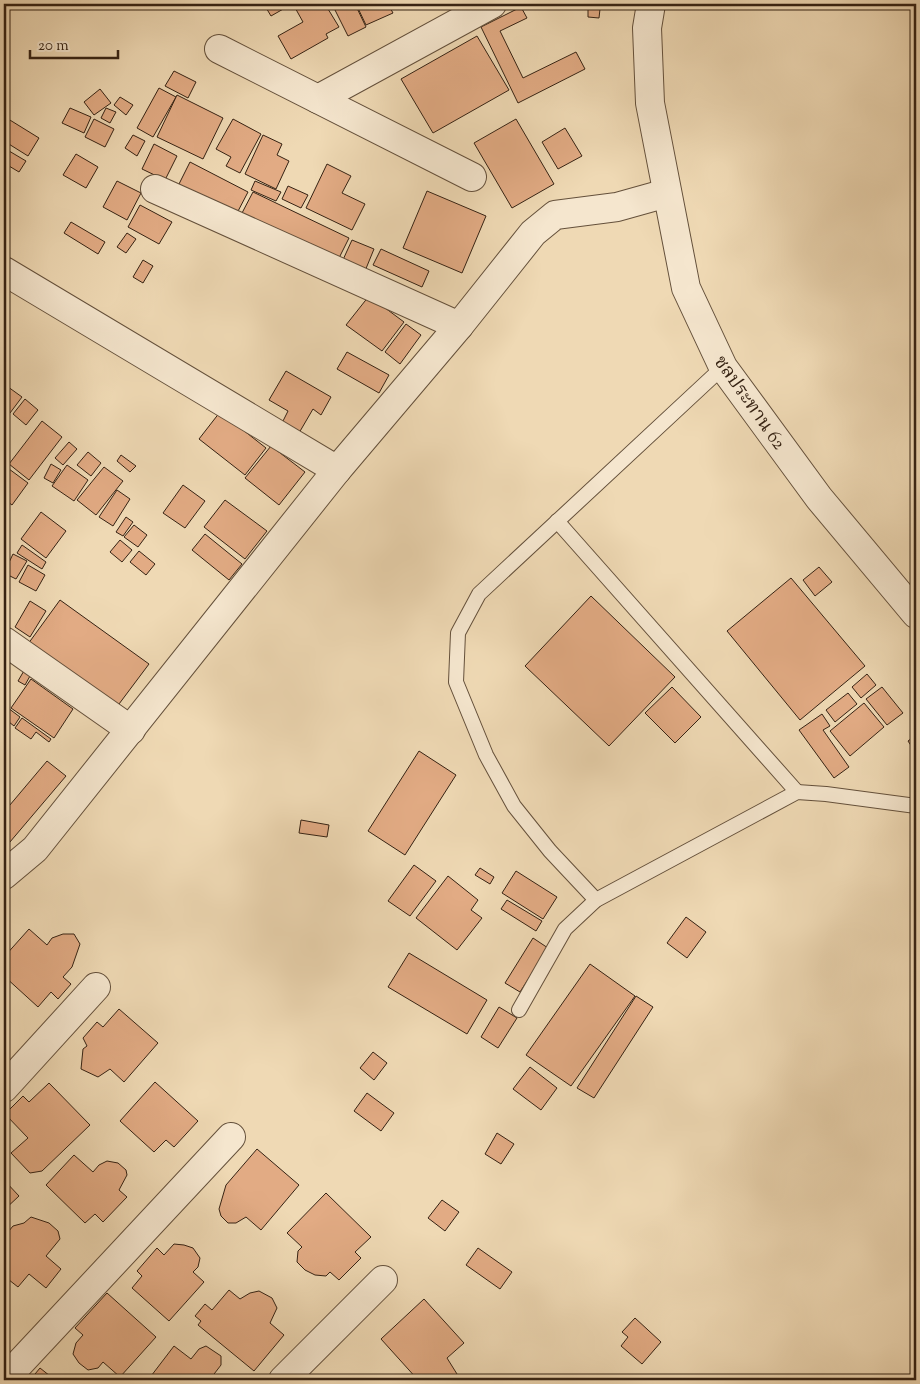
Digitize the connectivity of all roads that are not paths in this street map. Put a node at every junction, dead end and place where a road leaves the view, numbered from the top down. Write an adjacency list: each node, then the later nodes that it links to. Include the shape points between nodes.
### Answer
1 (492, 4): 4 (street)
2 (651, 4): 7 (street, ชลประทาน 62, via 647,28 650,102)
3 (218, 49): 4 (street)
4 (318, 99): 5 (street)
5 (472, 177)
6 (155, 189): 9 (street)
7 (667, 193): 9 (street, via 617,206 555,215 533,233); 10 (street, ชลประทาน 62, via 686,288)
8 (4, 272): 11 (street)
9 (459, 326): 11 (street)
10 (723, 367): 12 (lane); 13 (street, ชลประทาน 62, via 819,498)
11 (337, 470): 15 (street)
12 (557, 521): 16 (lane); 19 (lane, via 479,594 458,633 456,682 486,755 514,806)
13 (916, 614)
14 (4, 641): 15 (street)
15 (131, 730): 18 (street, via 35,849)
16 (797, 792): 17 (lane); 19 (lane)
17 (916, 806)
18 (4, 875)
19 (596, 900): 21 (lane, via 565,929)
20 (96, 987): 22 (street)
21 (518, 1010)
22 (4, 1088)
23 (231, 1137): 26 (street)
24 (383, 1280): 25 (street)
25 (293, 1378)
26 (4, 1380)

